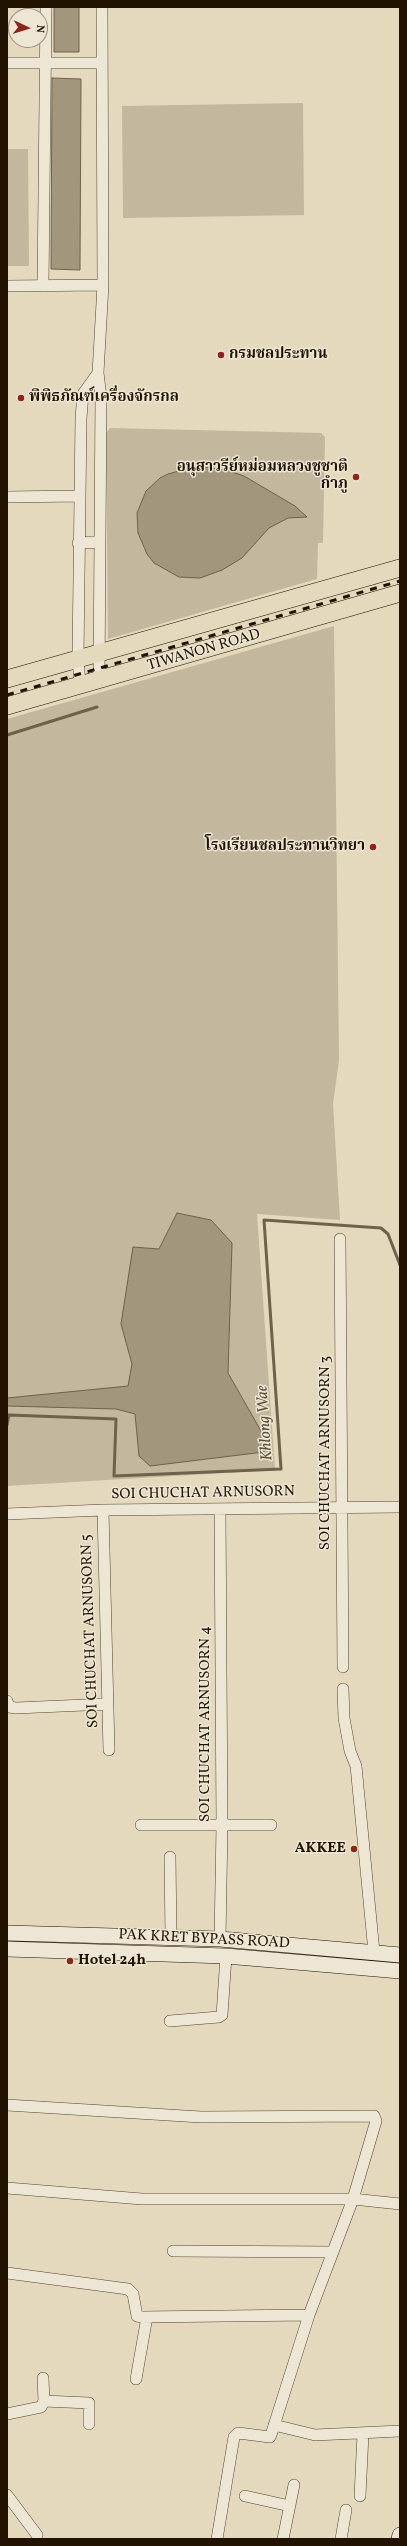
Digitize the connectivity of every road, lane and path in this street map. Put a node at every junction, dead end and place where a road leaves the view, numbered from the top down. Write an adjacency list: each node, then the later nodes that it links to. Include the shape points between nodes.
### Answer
1 (46, 7): 4 (street)
2 (102, 7): 5 (street)
3 (7, 63): 4 (street)
4 (46, 63): 5 (street); 8 (street)
5 (101, 63): 6 (street)
6 (103, 285): 8 (street); 9 (street)
7 (7, 286): 8 (street)
8 (42, 286)
9 (98, 374): 10 (street, via 83,394); 12 (street, via 101,397)
10 (78, 496): 11 (street); 13 (street)
11 (7, 497)
12 (100, 542): 13 (street); 16 (street)
13 (78, 543): 17 (street)
14 (400, 568): 16 (main road, TIWANON ROAD)
15 (400, 593): 19 (main road, TIWANON ROAD)
16 (98, 654): 17 (main road, TIWANON ROAD); 19 (street)
17 (78, 658): 18 (main road, TIWANON ROAD); 20 (street)
18 (7, 679)
19 (99, 680): 20 (main road, TIWANON ROAD)
20 (80, 685): 21 (main road, TIWANON ROAD)
21 (7, 706)
22 (340, 1239): 23 (street, SOI CHUCHAT ARNUSORN 3)
23 (342, 1507): 24 (street, SOI CHUCHAT ARNUSORN); 25 (street, SOI CHUCHAT ARNUSORN); 28 (street, SOI CHUCHAT ARNUSORN 3)
24 (400, 1507)
25 (220, 1509): 26 (street, SOI CHUCHAT ARNUSORN); 35 (street, SOI CHUCHAT ARNUSORN 4)
26 (103, 1510): 27 (street, SOI CHUCHAT ARNUSORN); 31 (street, SOI CHUCHAT ARNUSORN 5)
27 (7, 1514)
28 (343, 1667)
29 (343, 1689): 41 (street, via 344,1718 350,1751 356,1766)
30 (7, 1702): 31 (street, via 9,1707 16,1708)
31 (108, 1704): 32 (street, SOI CHUCHAT ARNUSORN 5)
32 (109, 1750)
33 (141, 1825): 35 (street)
34 (271, 1825): 35 (street)
35 (222, 1826): 39 (street, SOI CHUCHAT ARNUSORN 4)
36 (170, 1857): 38 (street)
37 (7, 1933): 38 (main road, PAK KRET BYPASS ROAD, via 88,1933)
38 (171, 1938): 39 (main road, PAK KRET BYPASS ROAD)
39 (220, 1939): 41 (main road, PAK KRET BYPASS ROAD)
40 (7, 1949): 43 (main road, PAK KRET BYPASS ROAD)
41 (374, 1952): 42 (main road, PAK KRET BYPASS ROAD)
42 (400, 1955)
43 (226, 1956): 44 (main road, PAK KRET BYPASS ROAD); 45 (street, via 222,2015)
44 (400, 1971)
45 (170, 2021)
46 (7, 2105): 48 (street, via 201,2116 374,2116 376,2122)
47 (7, 2188): 48 (street, via 142,2199)
48 (353, 2199): 49 (street); 51 (street)
49 (400, 2204)
50 (173, 2251): 51 (street)
51 (332, 2252): 53 (street)
52 (7, 2273): 54 (street, via 128,2289 133,2294 137,2316)
53 (309, 2314): 54 (street); 60 (street)
54 (148, 2317): 56 (street)
55 (43, 2378): 57 (street)
56 (136, 2379)
57 (44, 2401): 58 (street, via 41,2407); 59 (street, via 89,2403)
58 (7, 2414)
59 (89, 2424)
60 (274, 2425): 62 (street, via 315,2435); 71 (street, via 270,2437 238,2433 234,2436)
61 (400, 2431): 62 (street)
62 (363, 2434): 66 (street)
63 (294, 2485): 67 (street)
64 (7, 2495): 69 (street)
65 (245, 2496): 67 (street)
66 (360, 2496)
67 (290, 2506): 72 (street)
68 (346, 2510): 73 (street)
69 (37, 2535)
70 (400, 2535): 74 (main road)
71 (217, 2539)
72 (283, 2539)
73 (340, 2539)
74 (399, 2539)

